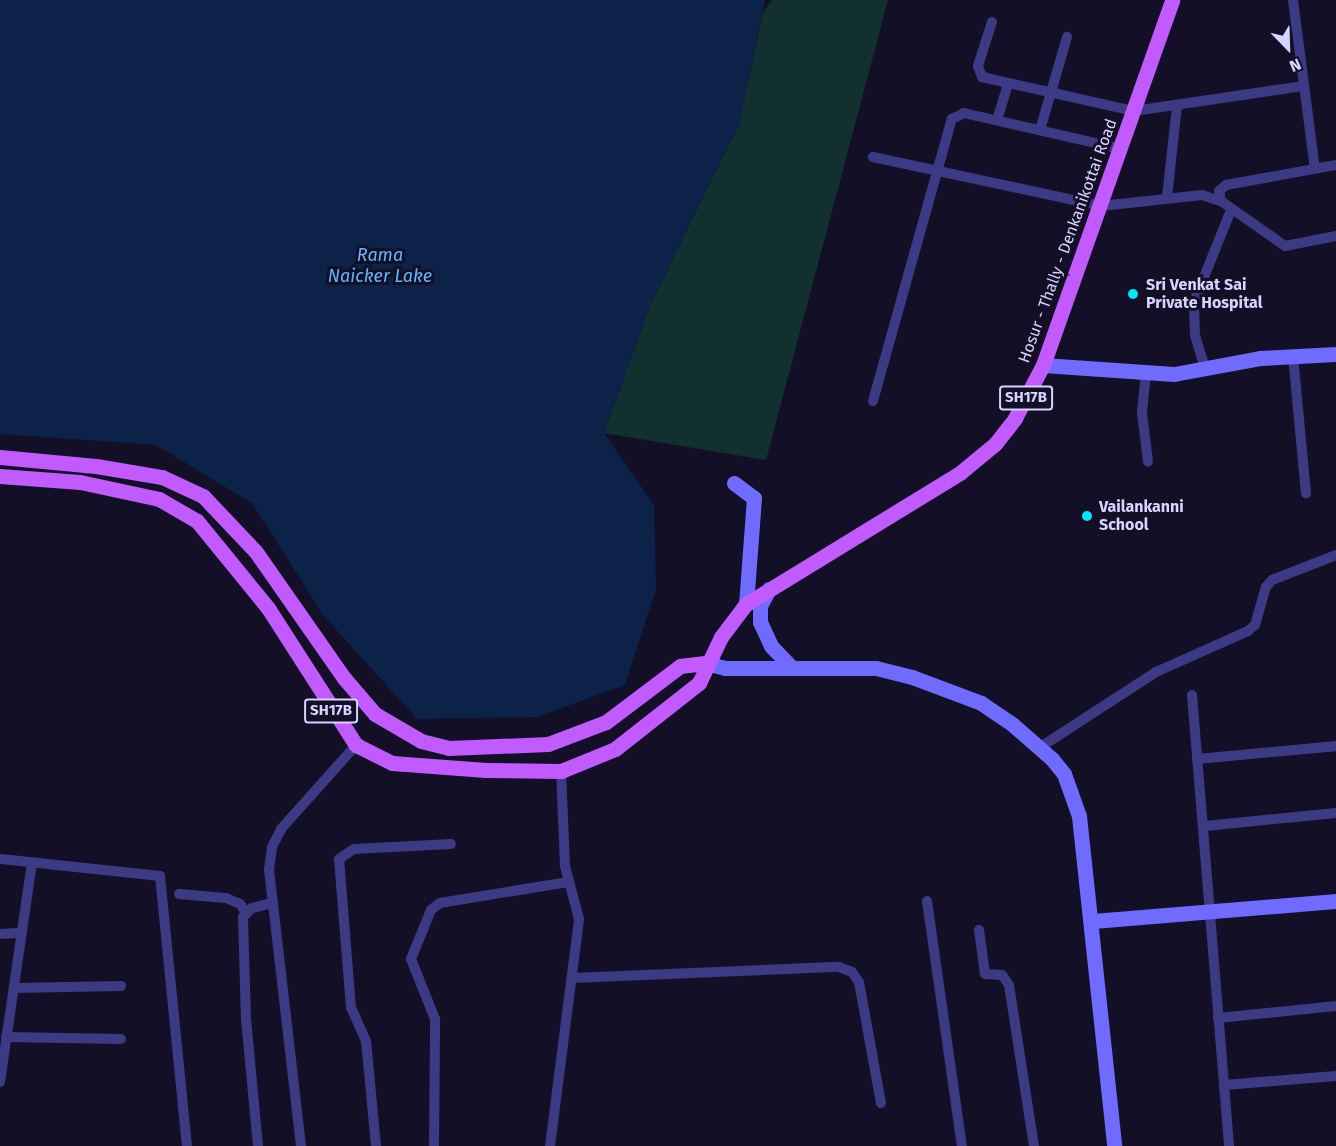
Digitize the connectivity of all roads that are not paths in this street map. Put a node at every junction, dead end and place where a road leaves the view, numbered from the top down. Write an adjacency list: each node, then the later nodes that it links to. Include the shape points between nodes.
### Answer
1 (1172, 0): 9 (main road, Hosur - Thally - Denkanikottai Road / SH17B)
2 (1293, 0): 6 (street)
3 (992, 22): 5 (street, via 979,72 986,79)
4 (1067, 38): 7 (street)
5 (1008, 84): 7 (street); 10 (street)
6 (1304, 86): 8 (street); 15 (street)
7 (1048, 93): 9 (street); 11 (street)
8 (1177, 106): 9 (street); 17 (street)
9 (1134, 111): 12 (main road, Hosur - Thally - Denkanikottai Road / SH17B)
10 (997, 120): 11 (street); 16 (street, via 958,114 952,119)
11 (1040, 130): 12 (street)
12 (1121, 149): 19 (main road, Hosur - Thally - Denkanikottai Road / SH17B)
13 (873, 157): 16 (street)
14 (1336, 165): 15 (street)
15 (1315, 169): 18 (street, via 1226,185 1219,192)
16 (935, 171): 19 (street); 27 (street)
17 (1167, 196): 18 (street, via 1202,195); 19 (street)
18 (1221, 201): 20 (street)
19 (1101, 206): 24 (main road, Hosur - Thally - Denkanikottai Road / SH17B)
20 (1231, 210): 21 (street, via 1285,246); 25 (street, via 1194,302 1195,334)
21 (1336, 236)
22 (1336, 354): 23 (street)
23 (1293, 356): 25 (street); 32 (street)
24 (1043, 365): 26 (street); 34 (main road, Hosur - Thally - Denkanikottai Road / SH17B, via 1015,418 995,444 961,472)
25 (1205, 368): 26 (street, via 1174,374)
26 (1146, 372): 29 (street, via 1142,422)
27 (873, 401)
28 (0, 457): 36 (main road, SH17B, via 162,477 203,496 256,552 344,678 375,714 421,741 469,748 548,744 606,722 680,666)
29 (1148, 462)
30 (0, 476): 39 (main road, SH17B, via 80,482 159,499 197,521 268,608)
31 (734, 483): 35 (street, via 754,498)
32 (1306, 493)
33 (1336, 555): 41 (street, via 1272,580 1266,587 1255,625 1248,631 1156,672)
34 (769, 589): 35 (main road, Hosur - Thally - Denkanikottai Road / SH17B); 37 (street, via 760,606 760,622 771,646)
35 (746, 604): 36 (main road, Hosur - Thally - Denkanikottai Road / SH17B)
36 (705, 663): 37 (street, via 746,669); 43 (main road, Hosur - Thally - Denkanikottai Road / SH17B, via 699,683 655,721 615,749)
37 (790, 666): 41 (street, via 876,669 912,677 981,703)
38 (1192, 695): 42 (street)
39 (356, 745): 43 (main road, Hosur - Thally - Denkanikottai Road / SH17B, via 392,763); 53 (street, via 281,829 272,847 269,869)
40 (1336, 746): 42 (street)
41 (1039, 748): 56 (street, via 1064,774 1073,794)
42 (1197, 759): 45 (street)
43 (561, 771): 49 (street)
44 (1336, 813): 45 (street)
45 (1205, 826): 54 (street)
46 (451, 844): 74 (street, via 354,849 339,859 351,1008 366,1041)
47 (1, 859): 48 (street)
48 (32, 862): 58 (street); 71 (street, via 160,876)
49 (568, 882): 60 (street, via 579,919); 75 (street, via 440,903 431,909 411,959 435,1019)
50 (179, 894): 55 (street, via 226,898 240,904)
51 (927, 901): 77 (street)
52 (1336, 901): 54 (street)
53 (272, 903): 55 (street); 73 (street)
54 (1209, 911): 56 (street); 64 (street)
55 (246, 912): 72 (street, via 246,1020)
56 (1093, 921): 79 (street)
57 (979, 930): 78 (street, via 985,974 1002,975 1009,985)
58 (22, 933): 59 (street); 62 (street)
59 (0, 934)
60 (573, 978): 70 (street, via 839,967 852,972 859,982); 76 (street)
61 (121, 986): 62 (street)
62 (14, 988): 65 (street)
63 (1336, 1006): 64 (street)
64 (1218, 1018): 69 (street)
65 (6, 1037): 66 (street); 68 (street)
66 (121, 1039)
67 (1336, 1076): 69 (street)
68 (0, 1082)
69 (1224, 1085): 80 (street)
70 (881, 1103)
71 (187, 1146)
72 (258, 1146)
73 (301, 1146)
74 (376, 1146)
75 (434, 1146)
76 (550, 1146)
77 (962, 1146)
78 (1034, 1146)
79 (1113, 1146)
80 (1229, 1146)

